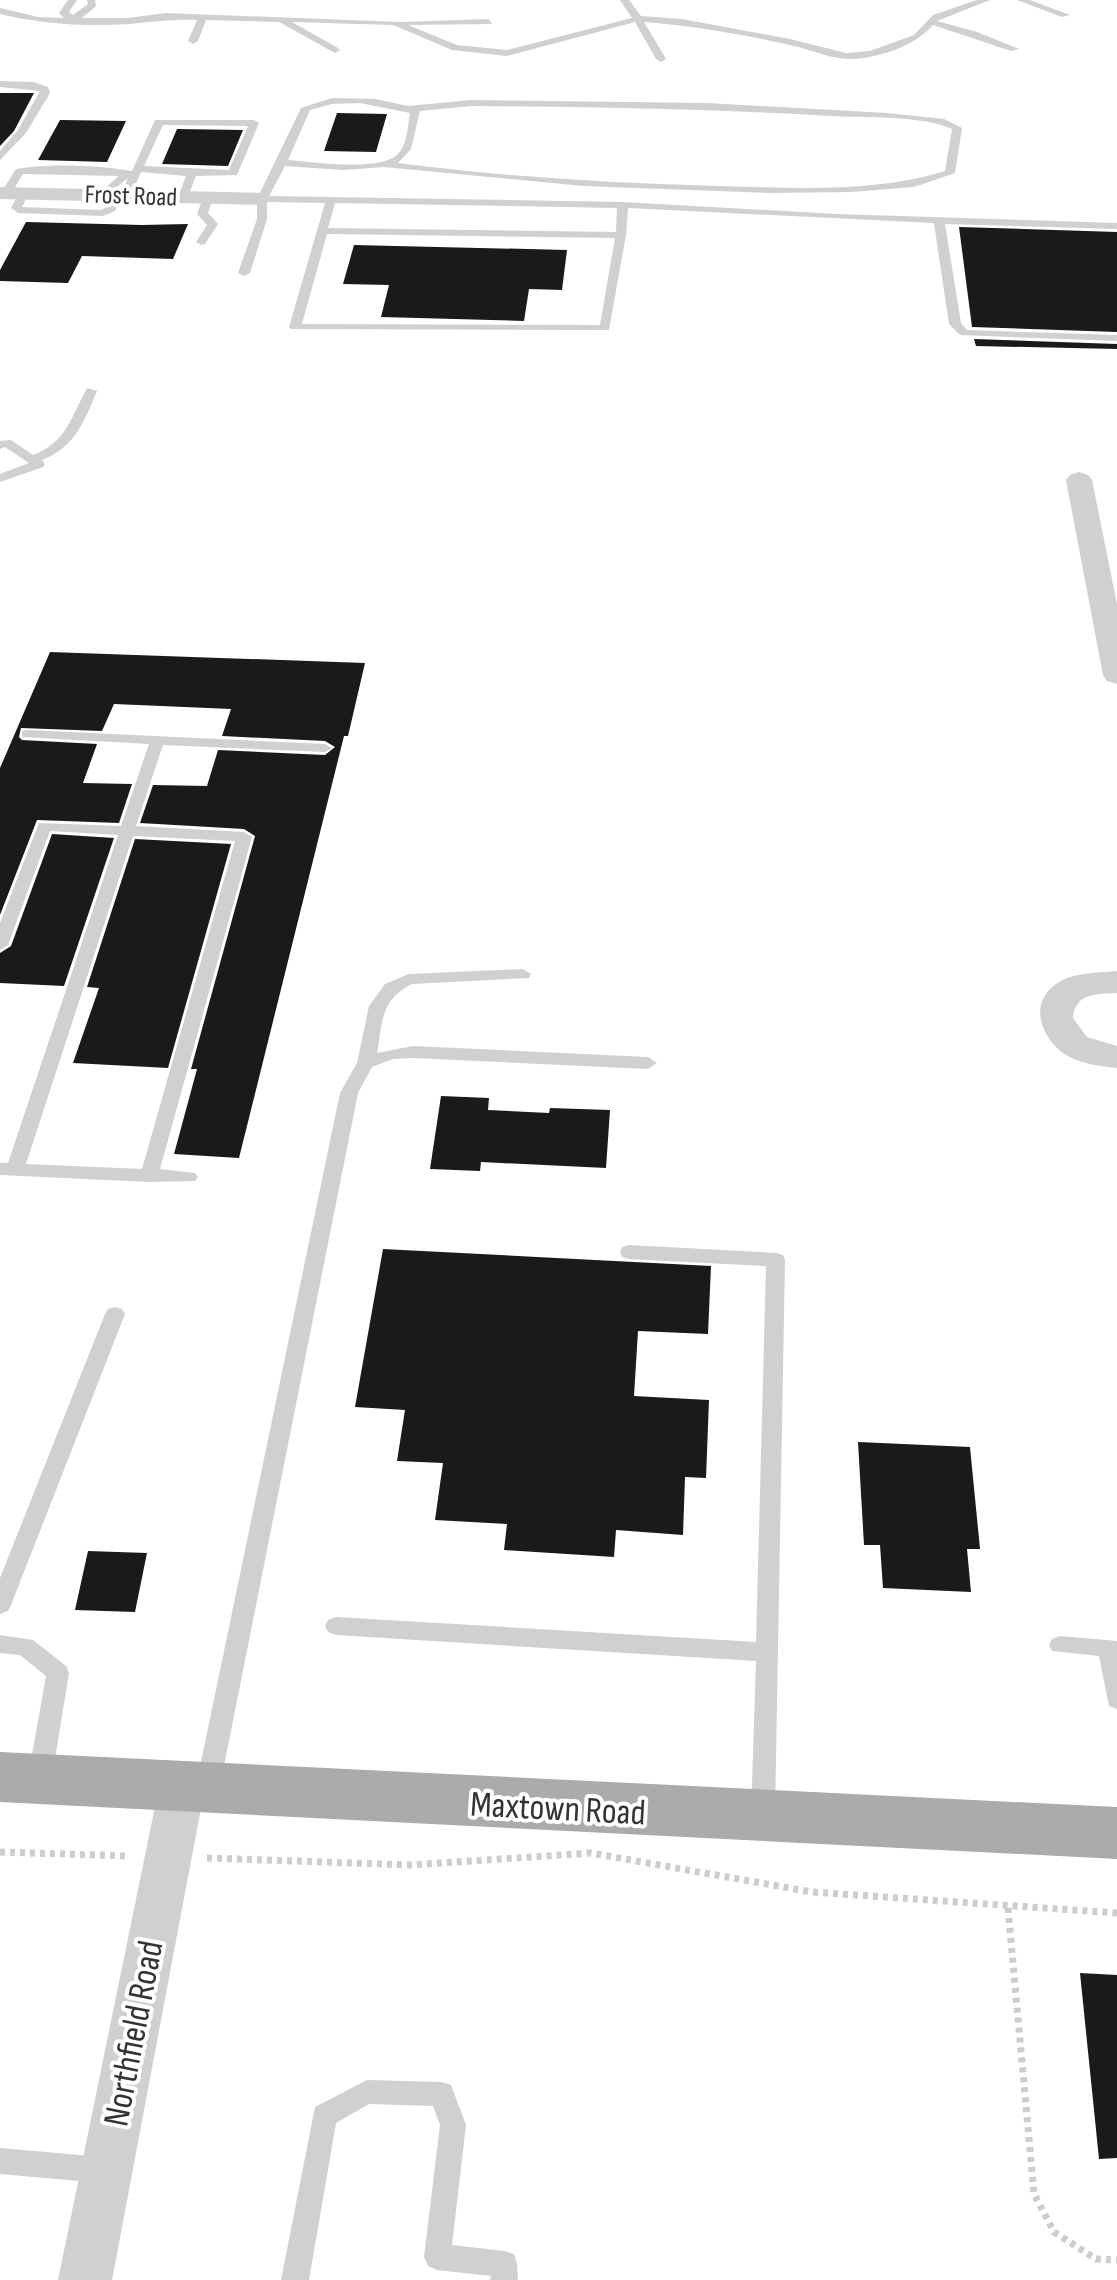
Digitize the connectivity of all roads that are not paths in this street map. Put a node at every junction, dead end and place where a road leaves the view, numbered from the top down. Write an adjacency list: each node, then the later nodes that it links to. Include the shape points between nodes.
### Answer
1 (73, 0): 9 (lane, via 64,13)
2 (91, 0): 9 (lane, via 86,12)
3 (624, 0): 11 (lane)
4 (986, 0): 14 (lane)
5 (1021, 0): 7 (lane)
6 (0, 11): 9 (lane, via 38,20)
7 (1065, 15)
8 (203, 17): 9 (lane); 10 (lane); 15 (lane)
9 (72, 19)
10 (279, 19): 12 (lane); 17 (lane)
11 (638, 19): 12 (lane, via 507,53 455,48); 14 (lane, via 682,22 846,56 871,54 917,37); 18 (lane)
12 (394, 22): 13 (lane)
13 (489, 22)
14 (931, 22): 16 (lane)
15 (193, 41)
16 (1014, 49)
17 (335, 50)
18 (661, 59)
19 (0, 84): 21 (lane, via 45,89)
20 (408, 109): 22 (lane, via 346,100 317,103 306,108); 23 (lane, via 415,111 405,150 400,158); 23 (lane, via 471,103 708,106 887,116 957,128 950,173 944,178 855,189 647,185 431,172)
21 (0, 157)
22 (281, 163): 23 (lane); 30 (lane)
23 (382, 164)
24 (137, 169): 25 (lane); 25 (lane, via 159,122 254,123 233,173); 27 (lane)
25 (192, 173): 28 (lane)
26 (10, 193): 27 (street, Frost Road); 27 (lane, via 20,171 128,173)
27 (115, 195): 28 (street, Frost Road)
28 (183, 197): 29 (street, Frost Road)
29 (208, 198): 30 (street, Frost Road); 37 (lane, via 202,214 213,224)
30 (262, 199): 31 (lane); 38 (lane, via 262,219)
31 (331, 200): 32 (lane); 35 (lane)
32 (623, 205): 33 (lane); 36 (lane)
33 (939, 221): 34 (lane); 39 (lane, via 955,324 964,333)
34 (1117, 226)
35 (322, 231): 36 (lane); 36 (lane, via 295,327 605,328)
36 (621, 235)
37 (201, 242)
38 (244, 273)
39 (1117, 338)
40 (91, 391): 42 (lane, via 68,441)
41 (0, 445): 42 (lane, via 7,443)
42 (31, 460): 43 (lane, via 39,464)
43 (0, 478)
44 (1079, 480): 45 (street)
45 (1108, 582): 46 (street)
46 (1117, 675)
47 (27, 734): 48 (lane)
48 (157, 741): 49 (lane); 50 (lane)
49 (325, 748)
50 (127, 830): 51 (lane, via 44,826); 57 (lane); 58 (lane, via 244,837)
51 (0, 945)
52 (523, 974): 55 (lane, via 409,979 391,988 377,1006)
53 (1117, 982): 54 (street, via 1074,986 1055,1007 1056,1022 1066,1036 1084,1049)
54 (1117, 1057)
55 (366, 1063): 56 (lane, via 413,1052); 69 (lane, via 349,1093)
56 (648, 1063)
57 (8, 1170): 58 (lane)
58 (149, 1176): 59 (lane)
59 (189, 1177)
60 (629, 1252): 66 (lane, via 776,1260)
61 (115, 1314): 62 (lane)
62 (0, 1605)
63 (336, 1626): 66 (lane)
64 (0, 1644): 68 (lane, via 25,1646 58,1673)
65 (1060, 1645): 67 (lane, via 1109,1647)
66 (767, 1652): 70 (lane)
67 (1117, 1699)
68 (20, 1778): 69 (main road, Maxtown Road)
69 (195, 1788): 70 (main road, Maxtown Road); 73 (street, Northfield Road, via 168,1857)
70 (763, 1817): 71 (main road, Maxtown Road)
71 (1117, 1833)
72 (0, 2161): 73 (lane)
73 (105, 2170): 74 (street, Northfield Road)
74 (85, 2280)
75 (295, 2280): 76 (lane, via 324,2116 367,2092 442,2094 453,2125 437,2257 504,2264)
76 (504, 2280)

